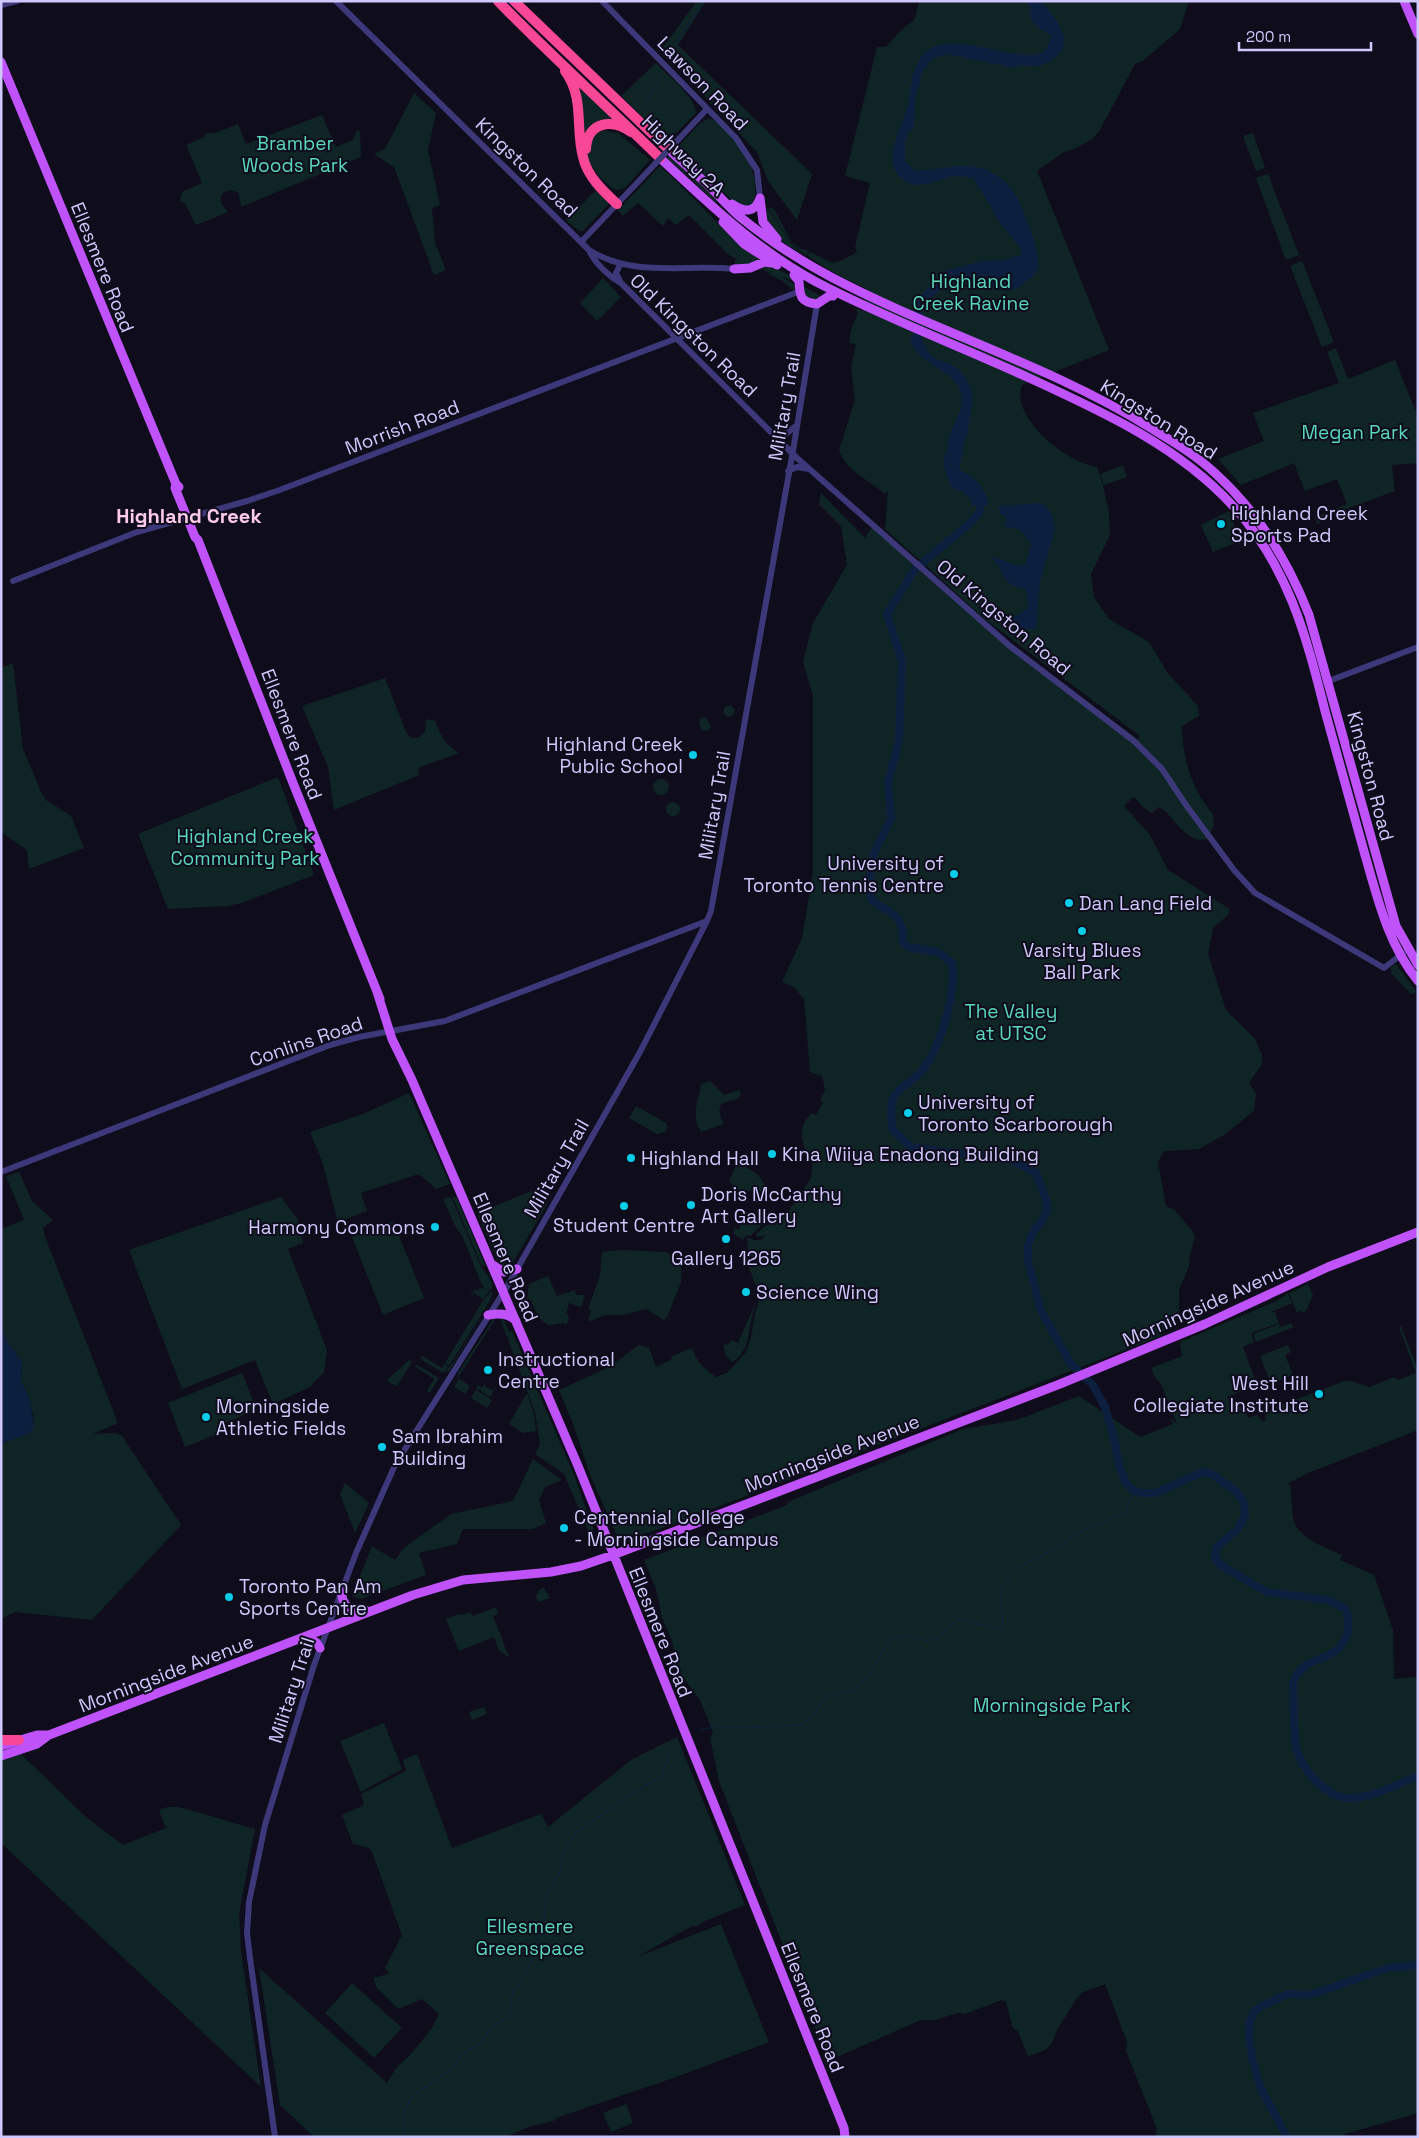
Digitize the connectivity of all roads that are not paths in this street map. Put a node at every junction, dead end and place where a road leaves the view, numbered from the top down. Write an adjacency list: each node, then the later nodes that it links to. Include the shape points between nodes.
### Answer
1 (17, 1): 7 (street)
2 (336, 1): 19 (street, Kingston Road)
3 (498, 1): 9 (highway, Highway 2A)
4 (514, 1): 13 (highway, Highway 2A)
5 (602, 1): 11 (street, Lawson Road)
6 (1404, 1): 8 (main road)
7 (1, 5)
8 (1418, 34)
9 (548, 52): 12 (highway, Highway 2A); 17 (highway, via 573,85 587,169 596,183)
10 (1, 62): 38 (main road, Ellesmere Road)
11 (707, 109): 13 (street); 16 (street, Lawson Road, via 736,138 752,160)
12 (644, 142): 14 (highway, Highway 2A); 17 (highway, via 626,129 606,124 592,130 587,138 587,159 593,172)
13 (672, 145): 14 (street, bridge); 15 (main road, Highway 2A)
14 (657, 161): 17 (street); 18 (main road, Highway 2A)
15 (714, 191): 16 (main road, via 737,208 747,211 756,206); 21 (main road, Highway 2A, via 740,217)
16 (760, 198): 21 (main road, via 763,222)
17 (619, 202): 19 (street)
18 (707, 202): 23 (main road, via 744,244); 31 (main road, Highway 2A, via 780,261)
19 (581, 242): 20 (street, Kingston Road)
20 (589, 250): 22 (street, Kingston Road); 26 (street, Old Kingston Road, via 596,262)
21 (789, 252): 41 (main road, Kingston Road, via 874,298 1120,409 1184,449 1224,482 1259,521 1291,572 1309,615)
22 (617, 264): 24 (street, Kingston Road, via 639,268); 26 (street, via 612,271); 27 (street, via 616,273)
23 (775, 264): 24 (main road, via 764,262 750,268); 25 (main road)
24 (734, 269)
25 (794, 275): 28 (main road, via 799,281); 29 (main road)
26 (614, 279): 27 (street, Old Kingston Road)
27 (622, 284): 32 (street, Old Kingston Road)
28 (798, 292): 30 (main road, via 804,300); 32 (street, Morrish Road)
29 (833, 296): 30 (main road); 31 (main road)
30 (817, 304): 33 (street, Military Trail)
31 (867, 306): 42 (main road, Kingston Road, via 1071,397 1145,435 1188,464 1234,507 1262,542 1284,580)
32 (677, 338): 34 (street, Old Kingston Road); 38 (street, Morrish Road, via 270,493)
33 (797, 424): 34 (street, via 786,434); 35 (street, Military Trail)
34 (774, 434): 35 (street, Old Kingston Road)
35 (792, 453): 36 (street, Old Kingston Road); 37 (street, Military Trail)
36 (810, 470): 37 (street, via 798,467); 45 (street, Old Kingston Road, via 1011,647 1151,757 1234,870 1256,892 1384,968)
37 (788, 471): 43 (street, Military Trail)
38 (190, 517): 39 (street, Morrish Road, via 137,532); 48 (main road, Ellesmere Road, via 200,535 198,540)
39 (13, 581)
40 (1418, 647): 41 (street)
41 (1329, 681): 42 (street); 44 (main road, Kingston Road, via 1396,926)
42 (1319, 685): 45 (main road, Kingston Road, via 1380,908)
43 (707, 921): 48 (street, Conlins Road, via 445,1021); 52 (street, Military Trail, via 640,1052)
44 (1408, 950): 45 (street, Old Kingston Road); 46 (main road, Kingston Road)
45 (1400, 956): 47 (main road, Kingston Road)
46 (1418, 965)
47 (1418, 981)
48 (391, 1031): 49 (street, Conlins Road, via 330,1045); 51 (main road, Ellesmere Road)
49 (1, 1172)
50 (1418, 1232): 56 (main road, Morningside Avenue, via 1328,1267 1164,1342 1060,1384)
51 (492, 1264): 52 (main road, via 504,1272); 53 (main road, Ellesmere Road)
52 (517, 1269): 53 (street, Military Trail)
53 (504, 1291): 54 (street, Military Trail); 55 (main road, Ellesmere Road)
54 (488, 1315): 55 (main road, via 510,1315); 57 (street, Military Trail, via 395,1465)
55 (516, 1321): 56 (main road, Ellesmere Road)
56 (613, 1555): 58 (main road, Morningside Avenue, via 551,1572 463,1580); 67 (main road, Ellesmere Road)
57 (341, 1592): 58 (main road, via 348,1607); 59 (street, Military Trail)
58 (370, 1611): 59 (main road, Morningside Avenue)
59 (329, 1626): 60 (main road, Morningside Avenue); 61 (street, Military Trail)
60 (304, 1636): 61 (main road); 62 (main road, Morningside Avenue)
61 (320, 1648): 68 (street, Military Trail, via 265,1825 249,1902 247,1933)
62 (49, 1735): 64 (main road, Morningside Avenue); 66 (main road, Morningside Avenue, via 37,1744)
63 (1, 1740): 64 (highway)
64 (19, 1740): 65 (main road, Morningside Avenue)
65 (1, 1746)
66 (1, 1756)
67 (845, 2132): 69 (main road, Ellesmere Road, via 848,2130)
68 (275, 2137)
69 (852, 2137)

